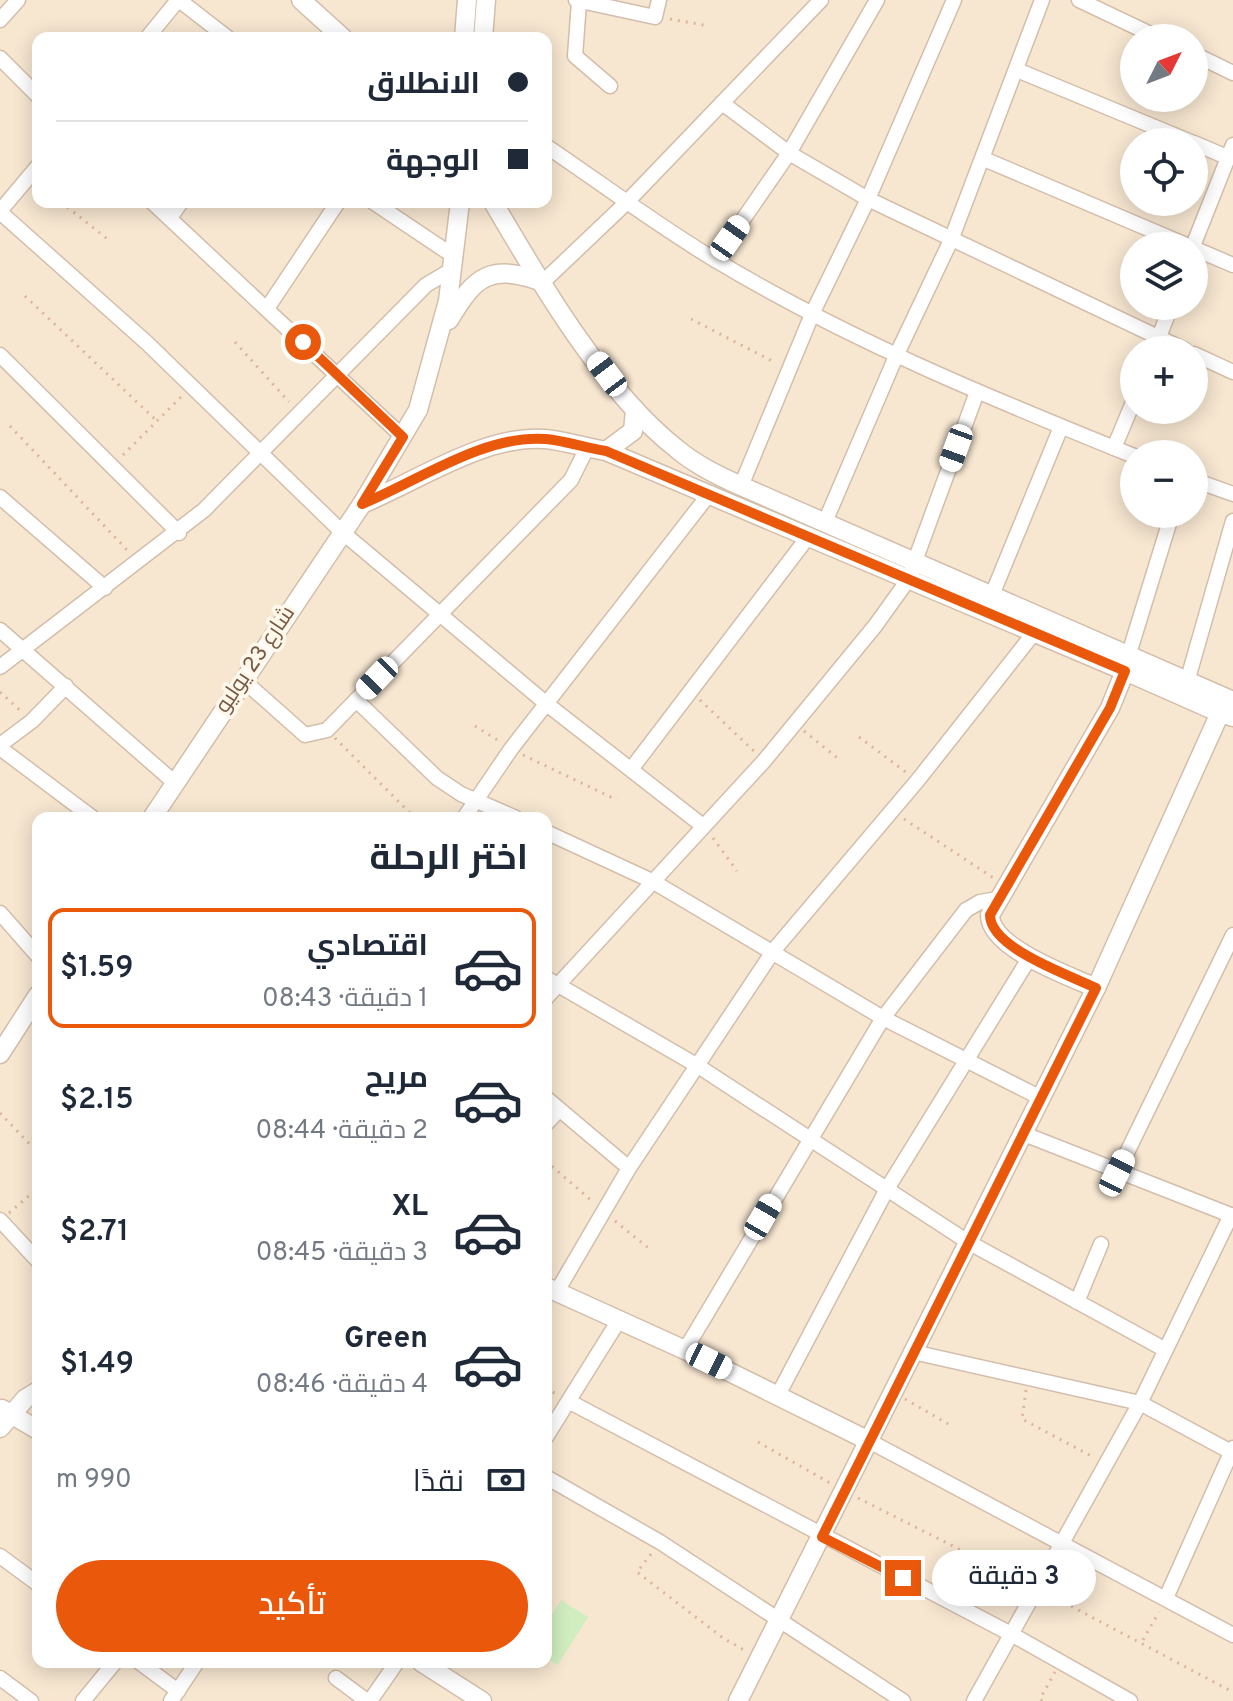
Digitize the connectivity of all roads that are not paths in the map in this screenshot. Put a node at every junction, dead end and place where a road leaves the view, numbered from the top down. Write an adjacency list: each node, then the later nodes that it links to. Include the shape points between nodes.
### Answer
1 (18, 0): 13 (street)
2 (178, 0): 15 (street); 16 (street)
3 (301, 0): 17 (street)
4 (467, 0): 18 (street)
5 (486, 0): 19 (street)
6 (659, 0): 12 (street, via 655,17)
7 (821, 0): 26 (street)
8 (877, 0): 31 (street)
9 (952, 0): 34 (street)
10 (1042, 0): 22 (street)
11 (1079, 0): 14 (street)
12 (578, 1): 24 (street, via 575,56)
13 (0, 20)
14 (1130, 24)
15 (152, 32)
16 (220, 32)
17 (336, 32)
18 (464, 32)
19 (483, 32)
20 (0, 58): 25 (street)
21 (1208, 61): 23 (street)
22 (1017, 70): 27 (street); 32 (street)
23 (1233, 73)
24 (610, 86)
25 (32, 90)
26 (722, 103): 31 (street); 35 (street)
27 (1157, 128)
28 (1208, 146): 30 (street)
29 (552, 150): 35 (street)
30 (1231, 151): 45 (street)
31 (789, 153): 34 (street); 48 (street)
32 (984, 159): 44 (street); 46 (street)
33 (32, 173): 42 (street)
34 (868, 199): 46 (street); 53 (street)
35 (625, 204): 48 (street); 51 (street)
36 (159, 208): 43 (street)
37 (177, 208): 43 (street)
38 (334, 208): 52 (street)
39 (381, 208): 49 (street)
40 (459, 208): 49 (street)
41 (497, 208): 51 (street)
42 (0, 211): 69 (street, via 147,343)
43 (170, 218): 52 (street)
44 (1159, 232)
45 (1199, 232)
46 (951, 240): 54 (street); 56 (street)
47 (1208, 253): 50 (street)
48 (715, 260): 53 (street)
49 (454, 263): 55 (street); 60 (street)
50 (1233, 265)
51 (543, 282): 55 (street, via 498,272 479,279); 62 (street)
52 (268, 307): 60 (street)
53 (813, 312): 56 (street); 71 (street)
54 (1141, 336)
55 (435, 343): 65 (street, شارع 23 يوليو, via 418,410)
56 (897, 354): 61 (street); 77 (street)
57 (0, 355): 80 (street)
58 (1208, 360): 59 (street)
59 (1233, 372)
60 (338, 376): 65 (street); 69 (street)
61 (977, 392): 64 (street); 82 (street)
62 (635, 411): 67 (street, via 633,431); 71 (street, via 684,455)
63 (1124, 424): 66 (street)
64 (1061, 427): 66 (street); 85 (street)
65 (403, 437): 75 (street, شارع 23 يوليو)
66 (1114, 448): 68 (street)
67 (597, 450): 72 (street); 75 (street, via 545,439 491,445); 86 (street)
68 (1120, 450)
69 (260, 456): 79 (street); 80 (street)
70 (1208, 485): 73 (street)
71 (741, 486): 77 (street)
72 (710, 493): 81 (street); 96 (street)
73 (1233, 494)
74 (0, 497): 84 (street)
75 (362, 504): 79 (street, شارع 23 يوليو)
76 (1233, 521): 93 (street)
77 (825, 522): 82 (street)
78 (1168, 528): 90 (street)
79 (342, 532): 86 (street); 92 (street, شارع 23 يوليو)
80 (179, 533): 84 (street)
81 (808, 537): 83 (street); 99 (street)
82 (915, 560): 83 (street); 85 (street)
83 (908, 580): 88 (street); 106 (street, via 764,761)
84 (105, 588): 89 (street)
85 (992, 595): 90 (street)
86 (440, 613): 95 (street); 96 (street)
87 (0, 630): 89 (street)
88 (1034, 633): 90 (street); 113 (street)
89 (24, 649): 91 (street); 94 (street)
90 (1126, 664): 93 (street); 97 (street); 109 (street, via 1110,708)
91 (0, 667)
92 (243, 680): 95 (street, via 297,730 312,736 327,730); 100 (street, شارع 23 يوليو)
93 (1187, 682): 97 (street)
94 (66, 686): 98 (street); 100 (street)
95 (356, 700): 101 (street, via 437,778)
96 (548, 705): 99 (street); 101 (street)
97 (1229, 710): 116 (street)
98 (0, 746): 102 (street)
99 (632, 768): 106 (street)
100 (175, 783): 103 (street, شارع 23 يوليو)
101 (476, 800): 104 (street); 105 (street)
102 (85, 812)
103 (156, 812)
104 (468, 812)
105 (503, 812)
106 (703, 826): 108 (street)
107 (552, 835): 108 (street)
108 (652, 881): 113 (street); 115 (street)
109 (1001, 892): 114 (street, via 990,915 992,929); 117 (street, via 966,910)
110 (0, 913): 112 (street)
111 (1233, 935): 129 (street)
112 (32, 949)
113 (774, 950): 117 (street); 121 (street)
114 (1030, 957): 116 (street); 120 (street)
115 (552, 982): 121 (street)
116 (1096, 988): 122 (street)
117 (883, 1018): 120 (street); 127 (street)
118 (32, 1019): 119 (street)
119 (0, 1054)
120 (966, 1062): 122 (street); 130 (street)
121 (698, 1066): 127 (street); 128 (street)
122 (1041, 1098): 126 (street)
123 (552, 1104): 124 (street)
124 (559, 1110): 125 (street); 128 (street)
125 (552, 1118)
126 (1024, 1134): 129 (street); 133 (street)
127 (809, 1138): 130 (street); 141 (street)
128 (629, 1168): 136 (street)
129 (1117, 1173): 131 (street)
130 (887, 1189): 133 (street); 144 (street)
131 (1232, 1216): 140 (street)
132 (0, 1220): 135 (street)
133 (968, 1242): 138 (street); 142 (street)
134 (1101, 1244): 138 (street)
135 (32, 1255)
136 (552, 1288)
137 (552, 1290): 139 (street)
138 (1077, 1302): 140 (street)
139 (619, 1320): 141 (street); 145 (street)
140 (1164, 1349): 146 (street)
141 (685, 1350): 144 (street)
142 (913, 1352): 146 (street); 150 (street)
143 (32, 1395): 147 (street)
144 (778, 1395): 150 (street)
145 (570, 1402): 149 (street); 153 (street)
146 (1140, 1403): 151 (street); 154 (street)
147 (3, 1416): 148 (street)
148 (32, 1428)
149 (552, 1428)
150 (871, 1442): 153 (street); 154 (street)
151 (1232, 1451): 157 (street)
152 (552, 1480): 158 (street, via 660,1542)
153 (822, 1537): 158 (street); 159 (street)
154 (1061, 1543): 157 (street); 159 (street)
155 (0, 1556): 156 (street)
156 (32, 1580)
157 (1166, 1598): 160 (street)
158 (779, 1620): 173 (street); 174 (street)
159 (1011, 1634): 175 (street); 176 (street)
160 (1233, 1635)
161 (110, 1668): 170 (street)
162 (145, 1668): 168 (street)
163 (193, 1668): 168 (street)
164 (393, 1668): 171 (street)
165 (430, 1668): 172 (street)
166 (0, 1678): 169 (street)
167 (336, 1678): 171 (street)
168 (174, 1696)
169 (31, 1701)
170 (83, 1701)
171 (369, 1701)
172 (482, 1701)
173 (738, 1701)
174 (903, 1701)
175 (974, 1701)
176 (1130, 1701)

